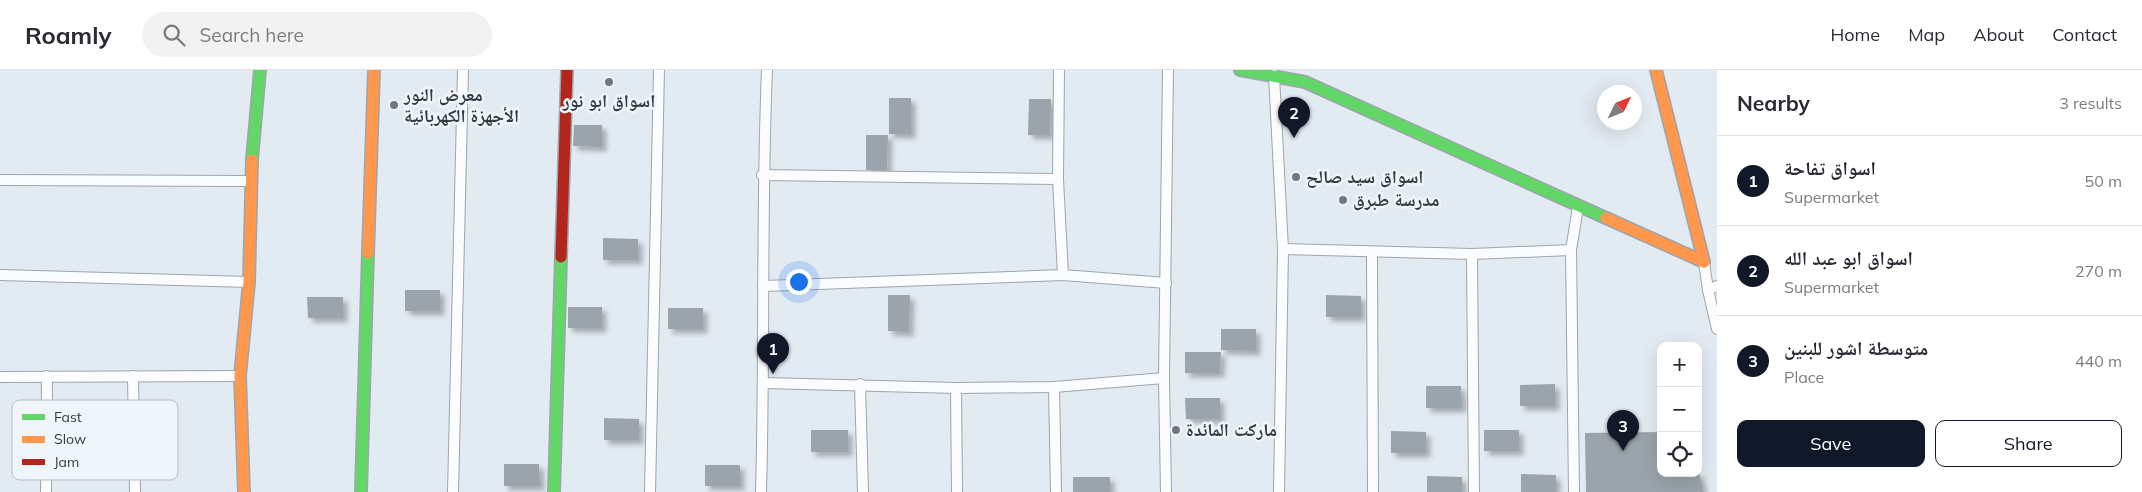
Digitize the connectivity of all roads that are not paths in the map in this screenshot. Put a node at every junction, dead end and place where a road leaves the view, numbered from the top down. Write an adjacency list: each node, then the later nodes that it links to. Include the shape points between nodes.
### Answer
1 (260, 70): 15 (street)
2 (374, 70): 41 (street)
3 (463, 70): 42 (street)
4 (566, 70): 43 (street)
5 (659, 70): 44 (street)
6 (767, 70): 12 (street)
7 (1059, 70): 13 (street)
8 (1168, 70): 25 (street)
9 (1240, 70): 11 (street)
10 (1656, 70): 21 (street)
11 (1274, 75): 16 (street, via 1305,82); 17 (street)
12 (762, 175): 13 (street); 26 (street)
13 (1058, 179): 23 (street)
14 (0, 180): 15 (street)
15 (250, 181): 24 (street)
16 (1578, 207): 18 (street); 21 (street)
17 (1283, 249): 19 (street); 50 (street)
18 (1571, 250): 20 (street); 53 (street)
19 (1372, 252): 20 (street); 51 (street)
20 (1472, 254): 52 (street)
21 (1704, 262): 27 (street)
22 (0, 275): 24 (street)
23 (1063, 275): 25 (street); 26 (street)
24 (249, 282): 31 (street)
25 (1166, 283): 33 (street)
26 (763, 286): 34 (street)
27 (1712, 288): 28 (street)
28 (1717, 329)
29 (47, 376): 30 (street); 32 (street); 38 (street)
30 (133, 376): 31 (street); 39 (street)
31 (240, 376): 40 (street)
32 (0, 377)
33 (1164, 378): 36 (street); 49 (street)
34 (764, 383): 35 (street); 45 (street)
35 (860, 384): 37 (street); 46 (street)
36 (1054, 387): 37 (street); 48 (street)
37 (956, 388): 47 (street)
38 (47, 400)
39 (133, 400)
40 (244, 492)
41 (361, 492)
42 (453, 492)
43 (554, 492)
44 (650, 492)
45 (761, 492)
46 (863, 492)
47 (957, 492)
48 (1056, 492)
49 (1166, 492)
50 (1280, 492)
51 (1373, 492)
52 (1474, 492)
53 (1574, 492)

